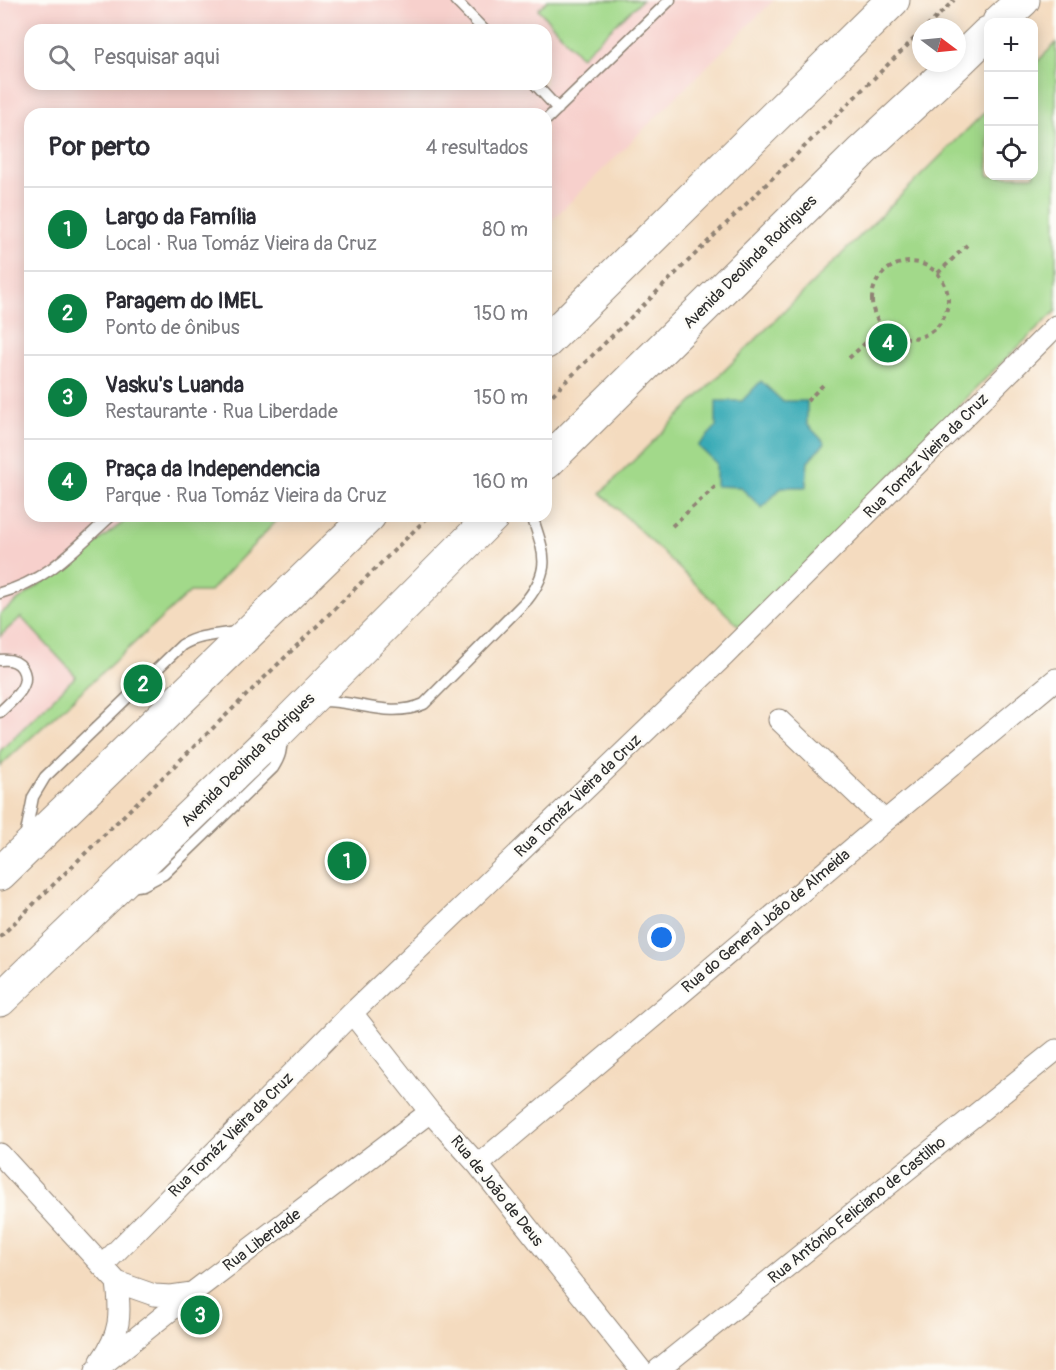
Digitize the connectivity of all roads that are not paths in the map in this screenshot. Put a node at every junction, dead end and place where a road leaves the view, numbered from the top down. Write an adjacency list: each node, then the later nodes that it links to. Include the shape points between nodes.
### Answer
1 (455, 0): 6 (lane)
2 (670, 0): 11 (lane)
3 (893, 0): 14 (highway)
4 (1023, 0): 5 (highway)
5 (1003, 18)
6 (478, 24)
7 (984, 37): 8 (highway, Avenida Deolinda Rodrigues)
8 (966, 54)
9 (947, 72): 15 (highway, Avenida Deolinda Rodrigues)
10 (541, 90): 11 (lane)
11 (558, 109): 12 (lane)
12 (552, 114)
13 (1056, 326): 29 (street, Rua Tomáz Vieira da Cruz, via 723,657)
14 (552, 336)
15 (552, 457)
16 (104, 522): 20 (lane, via 50,572)
17 (363, 522): 27 (highway)
18 (487, 522): 23 (highway, Avenida Deolinda Rodrigues)
19 (534, 522): 23 (lane, via 543,555 539,585 424,704 410,711 392,711 335,701)
20 (0, 593)
21 (0, 660): 24 (lane, via 9,659 20,665 25,676 22,689)
22 (1056, 679): 26 (street, Rua do General João de Almeida)
23 (308, 702): 28 (highway, Avenida Deolinda Rodrigues)
24 (0, 712)
25 (779, 720): 26 (street)
26 (885, 821): 33 (street, Rua do General João de Almeida)
27 (11, 864)
28 (0, 1000)
29 (352, 1013): 31 (street, Rua de João de Deus); 34 (street, Rua Tomáz Vieira da Cruz)
30 (1056, 1050): 39 (street, Rua António Feliciano de Castilho)
31 (430, 1112): 33 (street, Rua de João de Deus); 36 (street, Rua Liberdade)
32 (0, 1154): 34 (street)
33 (478, 1166): 38 (street, Rua de João de Deus)
34 (102, 1266): 35 (street)
35 (117, 1282): 36 (street, via 154,1295); 37 (street, via 119,1326)
36 (192, 1293): 37 (street, Rua Liberdade)
37 (95, 1370)
38 (641, 1370)
39 (658, 1370)

